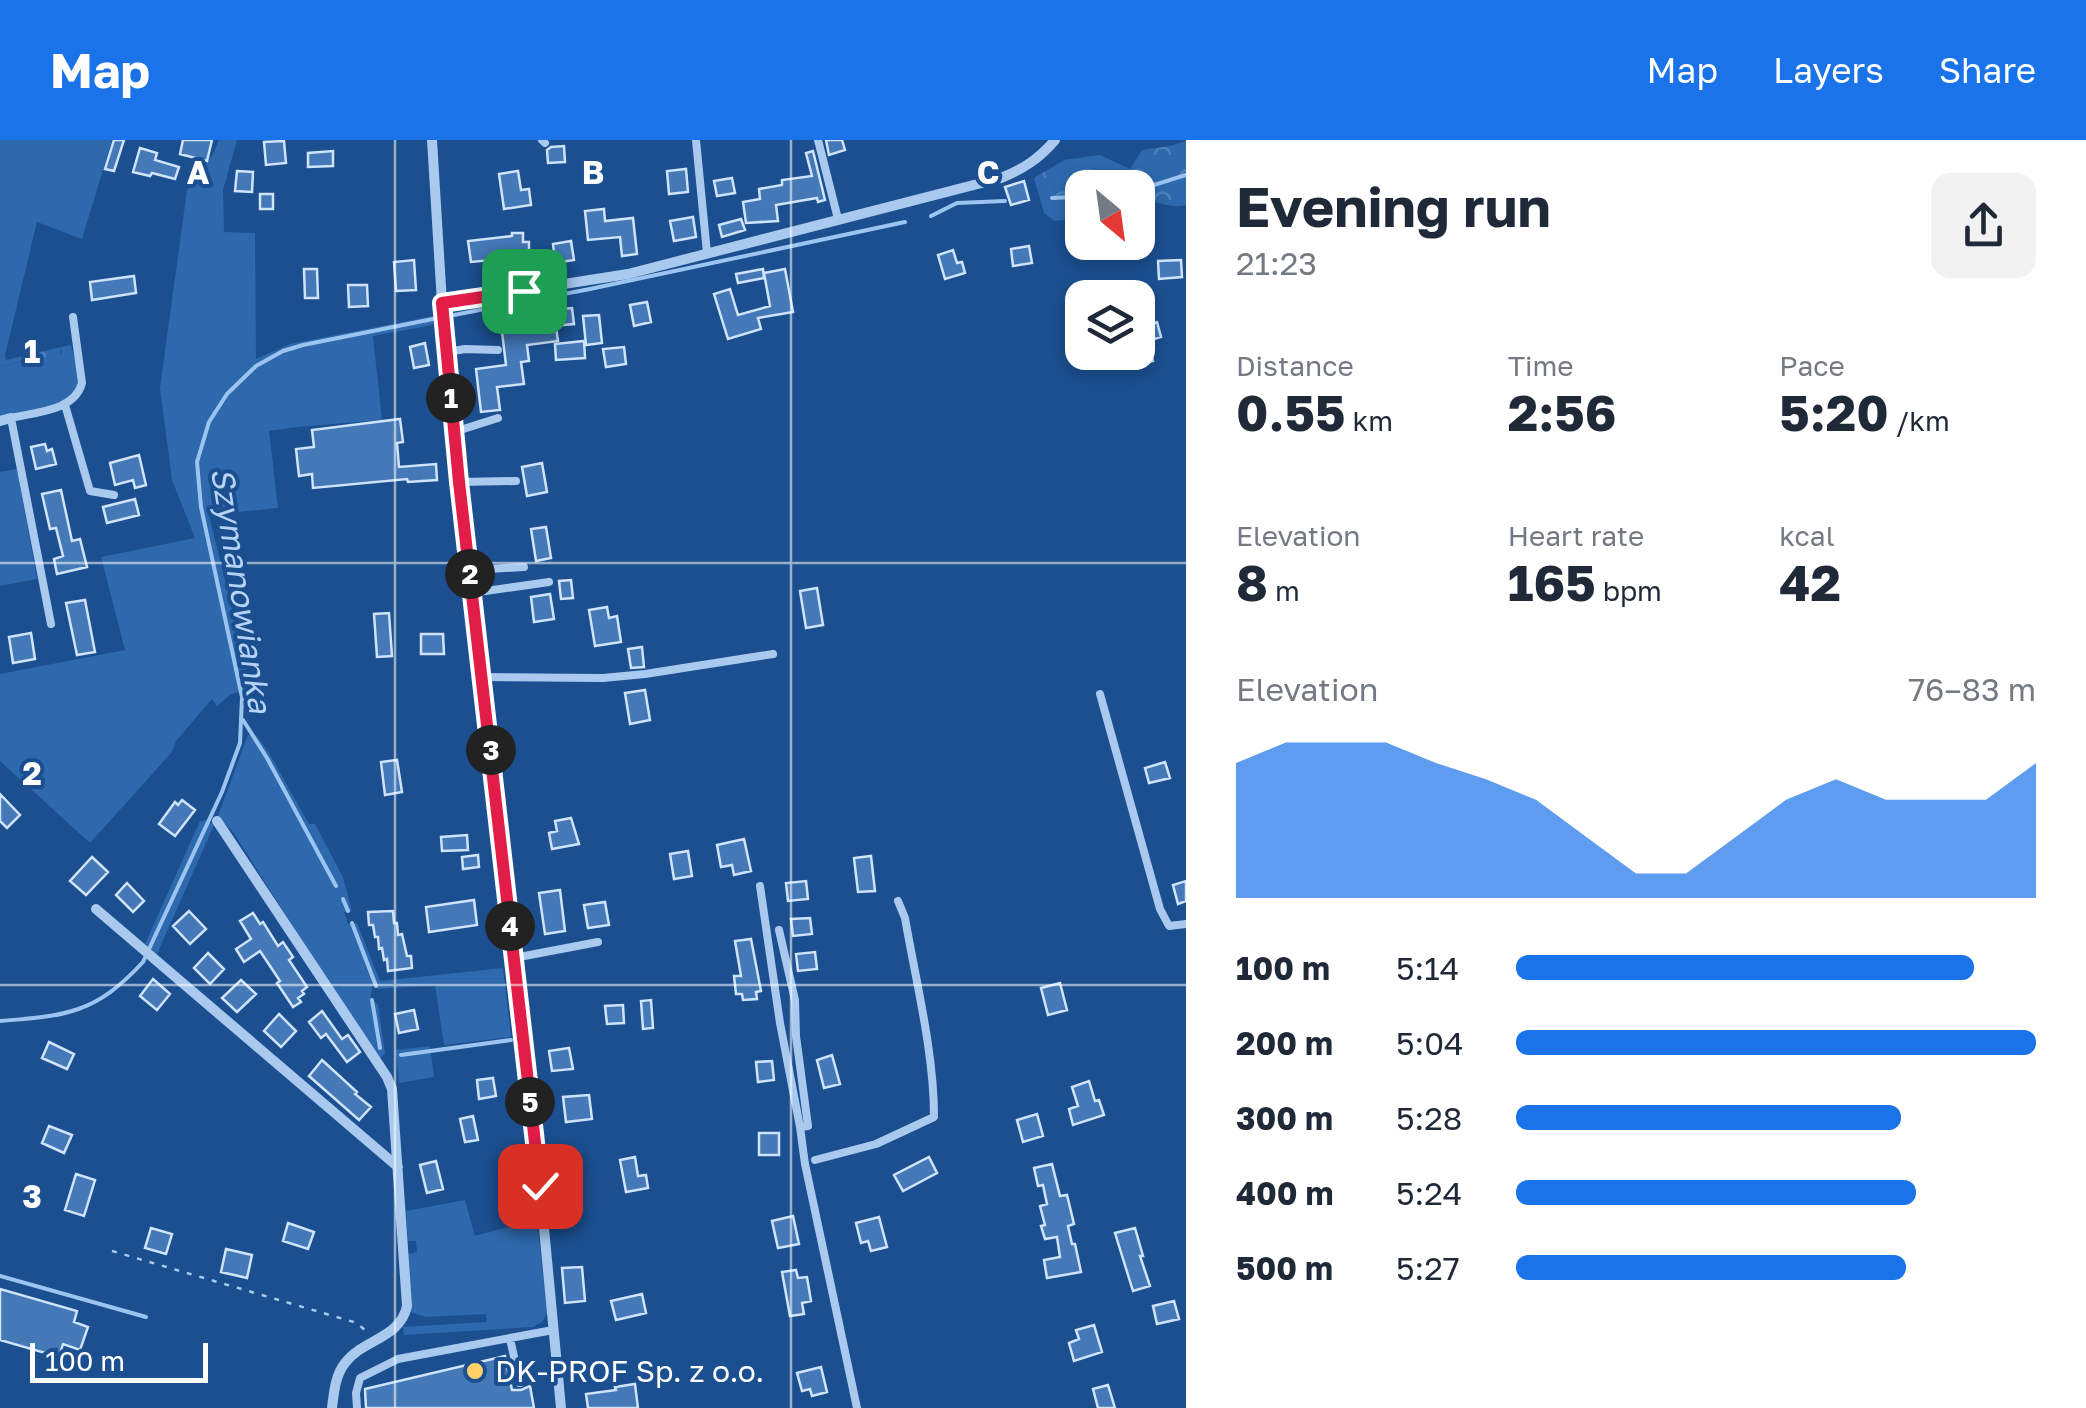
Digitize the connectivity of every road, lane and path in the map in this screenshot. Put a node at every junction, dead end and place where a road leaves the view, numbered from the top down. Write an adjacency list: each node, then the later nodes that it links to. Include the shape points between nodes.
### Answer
1 (432, 140): 7 (street)
2 (696, 140): 6 (lane)
3 (818, 140): 5 (lane)
4 (1055, 140): 5 (street, via 1024,168 1001,178)
5 (838, 219): 6 (street)
6 (708, 253): 7 (street, via 628,274)
7 (442, 303): 10 (street)
8 (72, 316): 11 (lane, via 82,384)
9 (498, 350): 10 (lane)
10 (447, 352): 14 (street)
11 (64, 404): 13 (lane); 17 (lane, via 90,491)
12 (498, 418): 14 (lane)
13 (6, 419): 22 (lane)
14 (454, 432): 16 (street)
15 (516, 481): 16 (lane)
16 (459, 482): 19 (street)
17 (114, 495)
18 (524, 566): 19 (lane)
19 (470, 570): 21 (street)
20 (549, 582): 21 (lane)
21 (472, 593): 24 (street)
22 (51, 624)
23 (773, 654): 24 (lane, via 604,678)
24 (482, 677): 34 (street)
25 (1100, 694): 31 (lane, via 1160,909 1169,926)
26 (205, 813): 27 (lane)
27 (218, 821): 37 (street, via 387,1077)
28 (760, 886): 35 (lane)
29 (898, 900): 36 (lane, via 934,1117 876,1144)
30 (96, 909): 37 (street)
31 (1186, 924)
32 (780, 930): 35 (lane, via 808,1126)
33 (598, 942): 34 (lane)
34 (514, 958): 39 (street)
35 (800, 1127): 46 (lane)
36 (815, 1160)
37 (398, 1167): 41 (street, via 407,1306 402,1321)
38 (112, 1251): 41 (path, via 356,1323)
39 (553, 1330): 40 (lane); 45 (street)
40 (510, 1338): 42 (lane); 44 (lane, via 376,1368 360,1378)
41 (372, 1342): 43 (street, via 343,1365)
42 (520, 1383)
43 (332, 1408)
44 (357, 1408)
45 (561, 1408)
46 (856, 1408)

